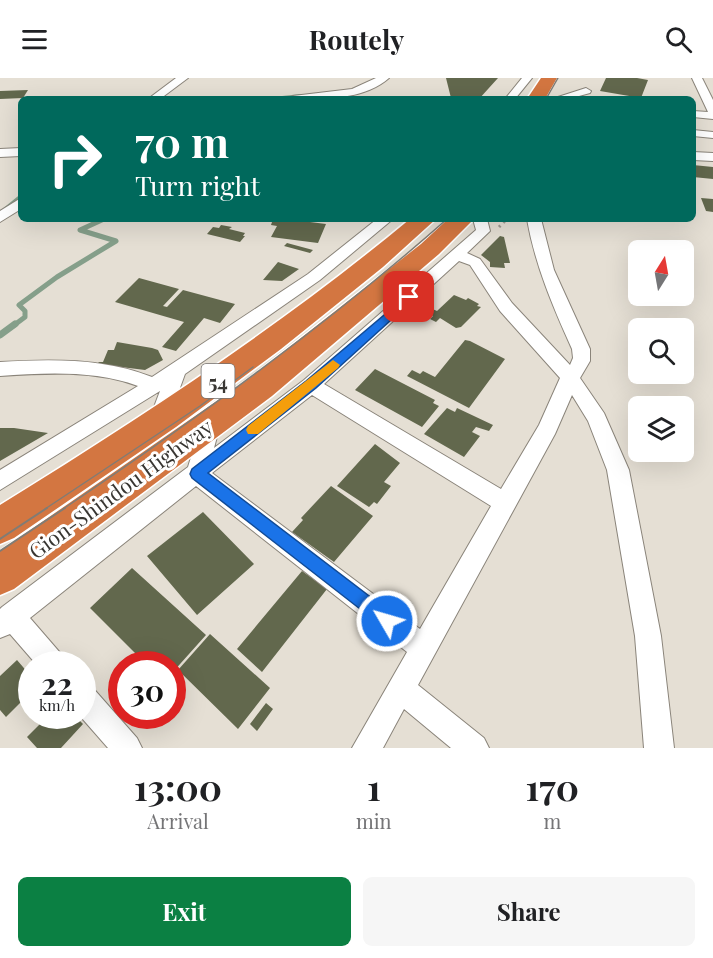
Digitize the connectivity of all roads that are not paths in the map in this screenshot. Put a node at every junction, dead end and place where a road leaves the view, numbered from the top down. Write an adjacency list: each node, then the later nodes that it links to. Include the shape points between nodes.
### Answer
1 (183, 78): 9 (street)
2 (384, 78): 10 (street, via 354,92)
3 (549, 78): 13 (highway)
4 (573, 78): 14 (highway)
5 (592, 78): 8 (street)
6 (697, 78): 15 (street)
7 (524, 82): 11 (street); 12 (street)
8 (584, 95)
9 (157, 96)
10 (319, 96)
11 (512, 96)
12 (534, 96)
13 (538, 96)
14 (564, 96)
15 (713, 111)
16 (696, 114): 17 (street)
17 (713, 116)
18 (696, 134): 19 (street)
19 (713, 135)
20 (18, 152): 21 (street)
21 (0, 153)
22 (696, 156): 23 (street)
23 (713, 158)
24 (18, 204): 25 (street)
25 (0, 218)
26 (382, 222): 33 (street, via 314,277)
27 (421, 222): 38 (highway, Gion-Shindou Highway / 54, via 237,368)
28 (459, 222): 37 (highway, Gion-Shindou Highway / 54, via 270,380)
29 (481, 222): 31 (street, via 483,231)
30 (534, 222): 34 (street, via 538,246 554,291 581,349 581,366)
31 (458, 254): 34 (street, via 475,262 506,307); 35 (street)
32 (0, 369): 36 (street, via 62,365 91,368)
33 (177, 370): 36 (street); 38 (street)
34 (570, 376): 41 (street, via 548,428); 52 (street, via 597,419 618,470 648,636)
35 (311, 385): 39 (street); 41 (street)
36 (153, 386): 40 (street)
37 (211, 422): 39 (street); 43 (highway, Gion-Shindou Highway / 54)
38 (158, 423): 42 (highway, Gion-Shindou Highway / 54)
39 (197, 474): 44 (street); 45 (street)
40 (0, 481)
41 (505, 503): 45 (street)
42 (0, 526)
43 (0, 575)
44 (6, 620): 46 (street)
45 (423, 648): 47 (street)
46 (39, 651)
47 (400, 688): 50 (street); 51 (street)
48 (96, 713): 49 (street)
49 (127, 748)
50 (367, 748)
51 (474, 748)
52 (659, 748)

